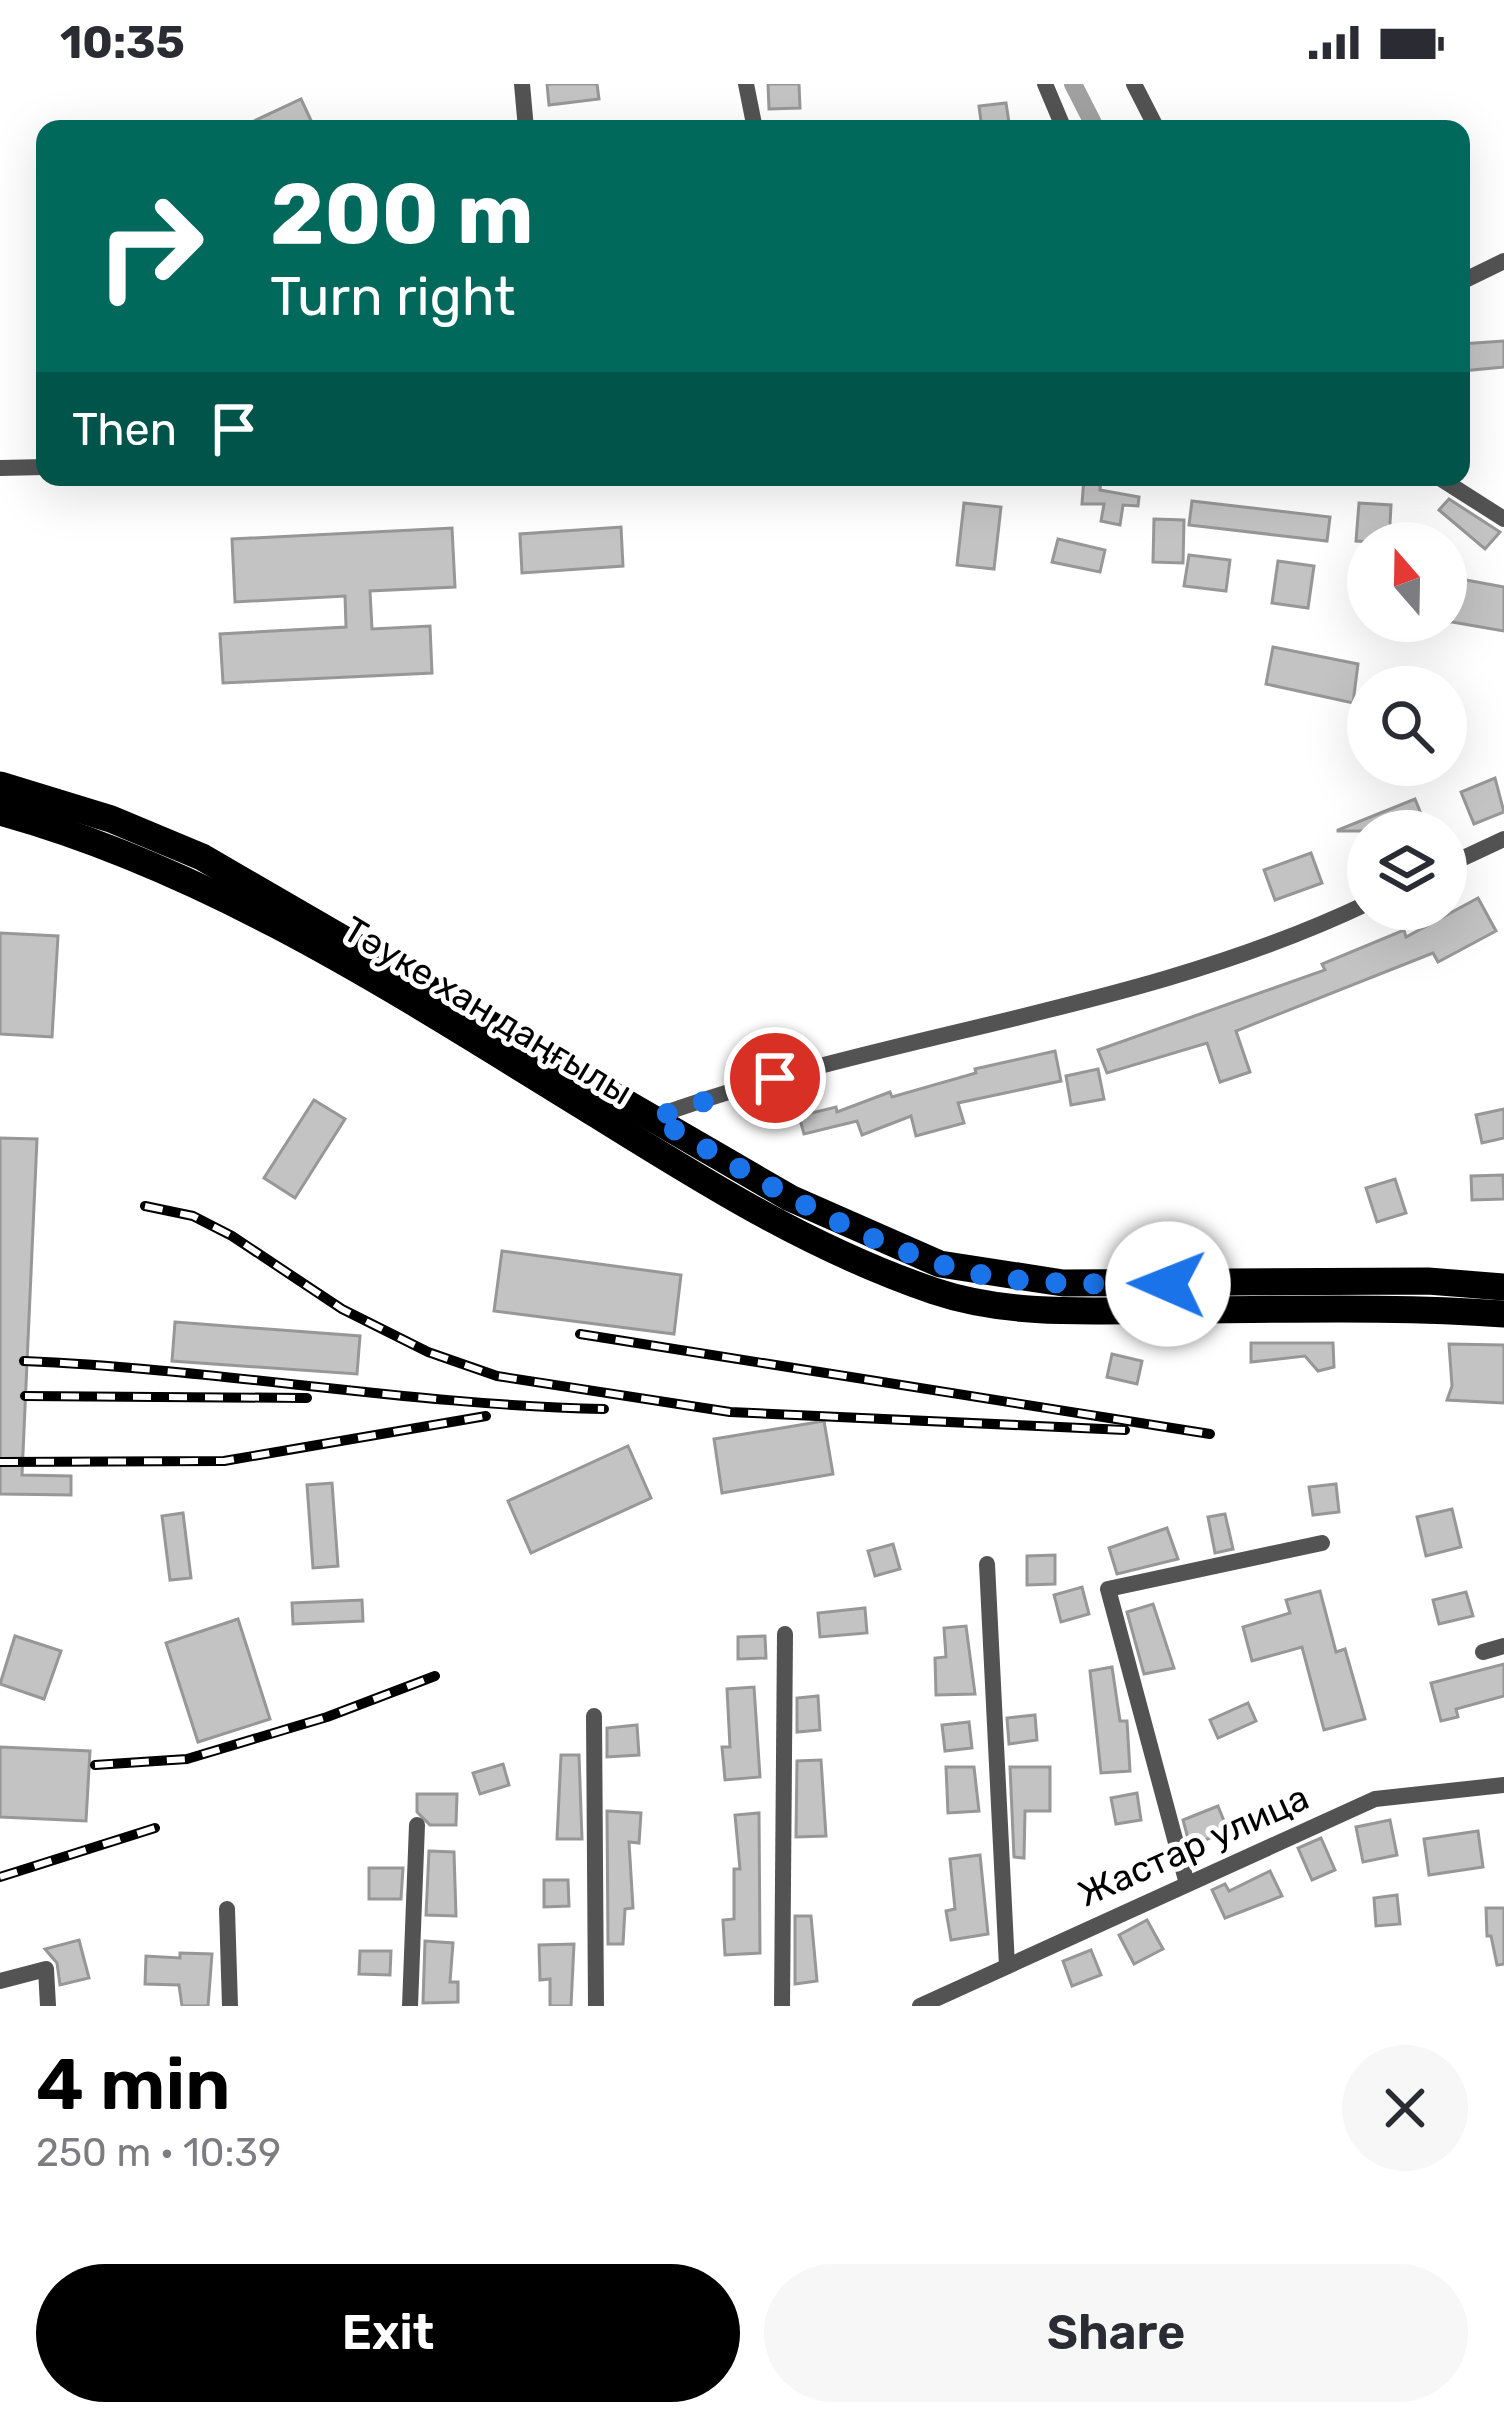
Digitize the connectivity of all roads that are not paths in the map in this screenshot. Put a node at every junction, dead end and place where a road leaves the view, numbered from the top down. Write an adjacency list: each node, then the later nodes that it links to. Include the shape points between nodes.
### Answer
1 (522, 84): 5 (street)
2 (746, 84): 6 (street)
3 (1045, 84): 7 (street)
4 (1135, 84): 8 (street)
5 (525, 120)
6 (753, 120)
7 (1060, 120)
8 (1153, 120)
9 (1504, 261): 10 (street)
10 (1470, 278)
11 (36, 466): 12 (street)
12 (0, 468)
13 (1452, 486): 14 (street)
14 (1504, 519)
15 (0, 785): 20 (main road, Тәуке хан даңғылы, via 202,857)
16 (0, 812): 20 (main road, Тәуке хан даңғылы, via 88,836 175,873)
17 (1504, 839): 18 (street)
18 (1467, 856)
19 (1347, 913): 21 (street, via 1188,973 729,1090)
20 (507, 1046): 21 (main road, Тәуке хан даңғылы); 23 (main road, Тәуке хан даңғылы)
21 (654, 1118): 22 (main road, Тәуке хан даңғылы)
22 (790, 1198): 23 (main road); 24 (main road, Тәуке хан даңғылы, via 940,1264 989,1275)
23 (776, 1226): 25 (main road, Тәуке хан даңғылы, via 937,1292 993,1305)
24 (1504, 1287)
25 (1504, 1314)
26 (1322, 1543): 34 (street, via 1108,1589)
27 (986, 1564): 36 (street)
28 (784, 1634): 42 (street)
29 (1504, 1646): 30 (street)
30 (1483, 1652)
31 (594, 1716): 41 (street)
32 (1504, 1785): 34 (street, Жастар улица, via 1375,1799)
33 (417, 1825): 40 (street)
34 (1187, 1884): 36 (street, Жастар улица)
35 (226, 1909): 39 (street)
36 (1007, 1966): 43 (street, Жастар улица)
37 (0, 1981): 38 (street, via 46,1970)
38 (48, 2006)
39 (230, 2006)
40 (410, 2006)
41 (596, 2006)
42 (782, 2006)
43 (920, 2006)

